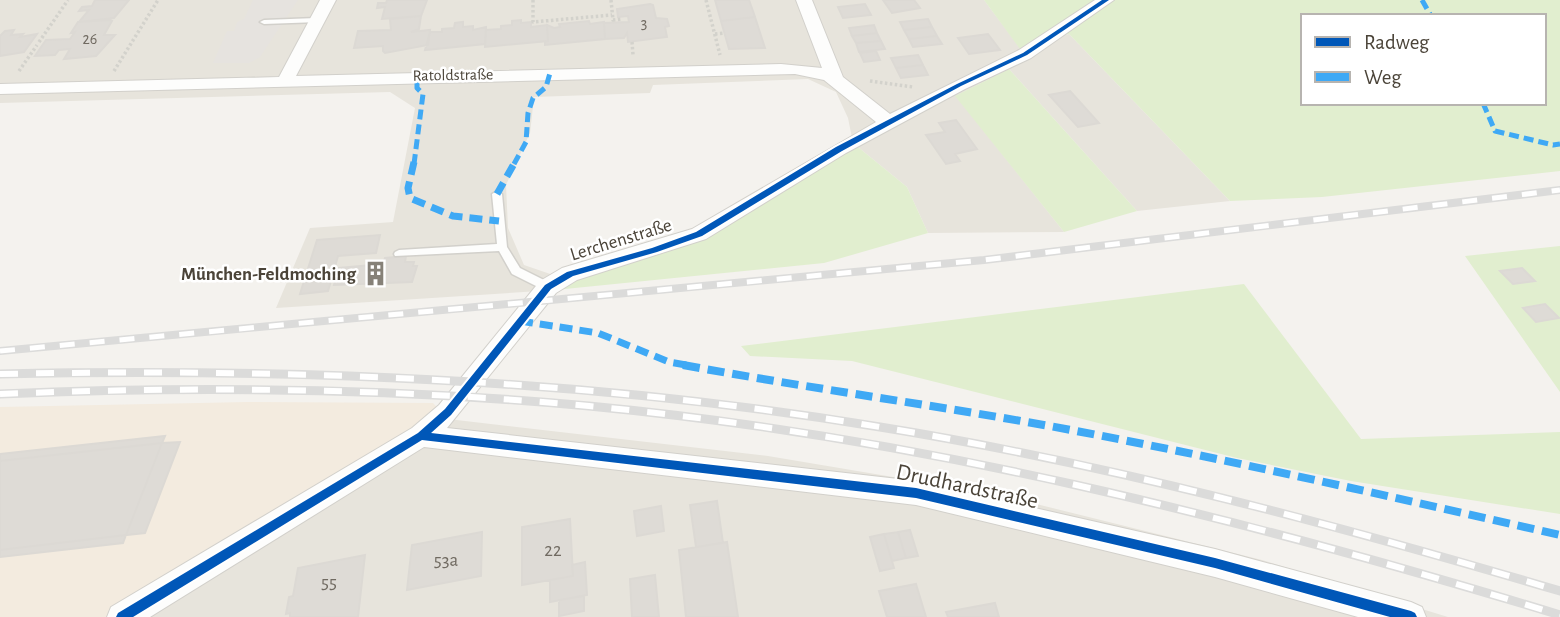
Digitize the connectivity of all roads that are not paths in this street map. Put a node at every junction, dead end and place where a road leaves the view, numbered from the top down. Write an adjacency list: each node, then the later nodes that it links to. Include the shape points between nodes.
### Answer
1 (328, 0): 4 (street)
2 (804, 0): 6 (street)
3 (1106, 0): 9 (street, Lerchenstraße, via 1025,54)
4 (316, 20): 5 (lane); 7 (street)
5 (264, 22)
6 (833, 72): 7 (street, Ratoldstraße); 9 (street, Ratoldstraße, via 869,110)
7 (286, 79): 8 (street, Ratoldstraße)
8 (3, 89)
9 (889, 122): 13 (street, Lerchenstraße, via 699,234 570,274)
10 (497, 194): 11 (lane)
11 (502, 247): 12 (lane); 13 (lane, via 516,271)
12 (400, 254)
13 (548, 286): 14 (street, Lerchenstraße, via 448,412)
14 (421, 436): 15 (street, Lerchenstraße); 16 (street, Drudhardstraße, via 916,493 1215,563)
15 (122, 617)
16 (1411, 617)

